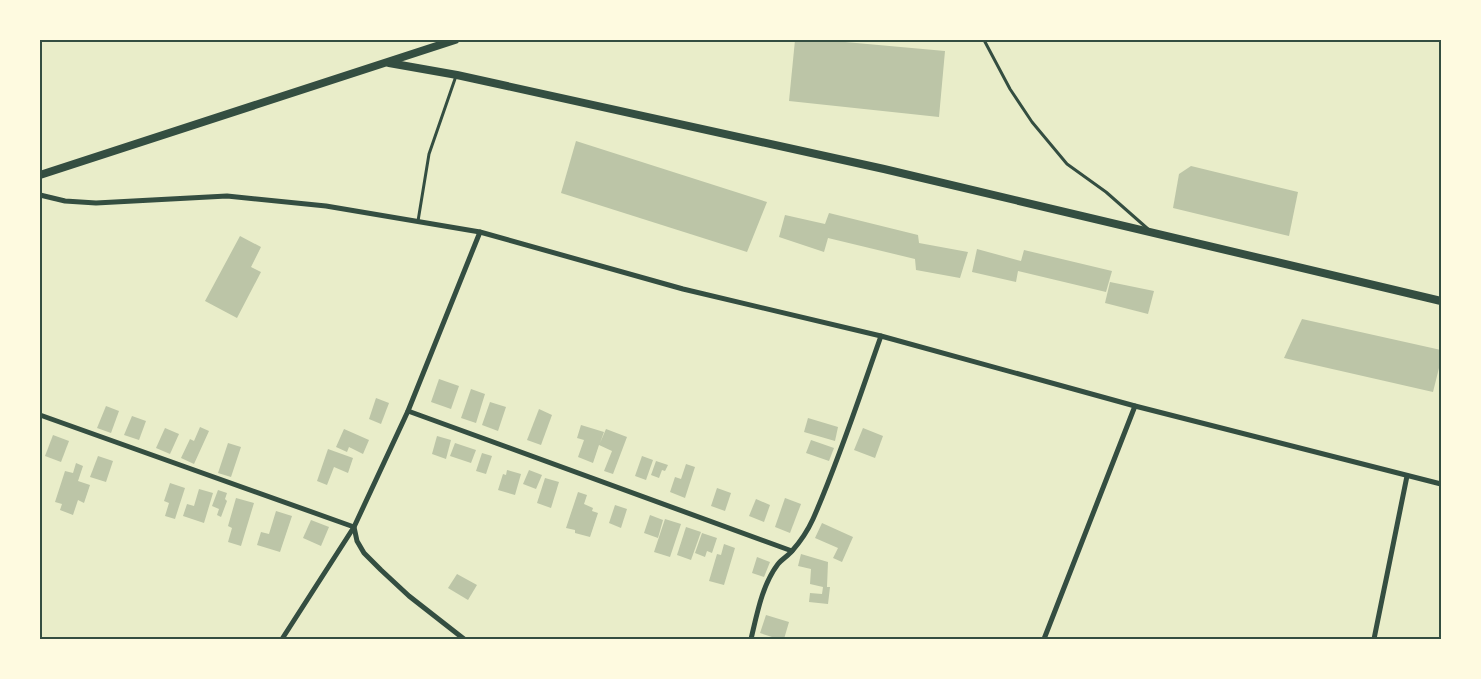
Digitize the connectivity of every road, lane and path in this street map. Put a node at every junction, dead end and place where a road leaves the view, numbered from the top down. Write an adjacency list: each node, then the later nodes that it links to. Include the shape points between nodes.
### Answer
1 (455, 40): 3 (street)
2 (984, 40): 9 (lane, via 1032,122 1067,164 1106,192)
3 (389, 63): 4 (street); 5 (street)
4 (456, 75): 7 (lane, via 429,154); 9 (street, via 875,167)
5 (40, 175)
6 (40, 195): 7 (street, via 65,202 96,203 227,196 326,206)
7 (418, 221): 8 (street)
8 (480, 232): 11 (street, via 683,289); 13 (street)
9 (1152, 233): 10 (street)
10 (1441, 301)
11 (881, 336): 12 (street); 18 (street, via 812,521)
12 (1135, 406): 15 (street); 22 (street)
13 (408, 411): 17 (street); 18 (street)
14 (40, 415): 17 (street)
15 (1407, 476): 16 (street); 23 (street)
16 (1441, 484)
17 (354, 526): 19 (street); 20 (street, via 364,553 409,596)
18 (792, 551): 21 (street, via 778,563 768,580)
19 (282, 639)
20 (464, 639)
21 (751, 639)
22 (1044, 639)
23 (1374, 639)

